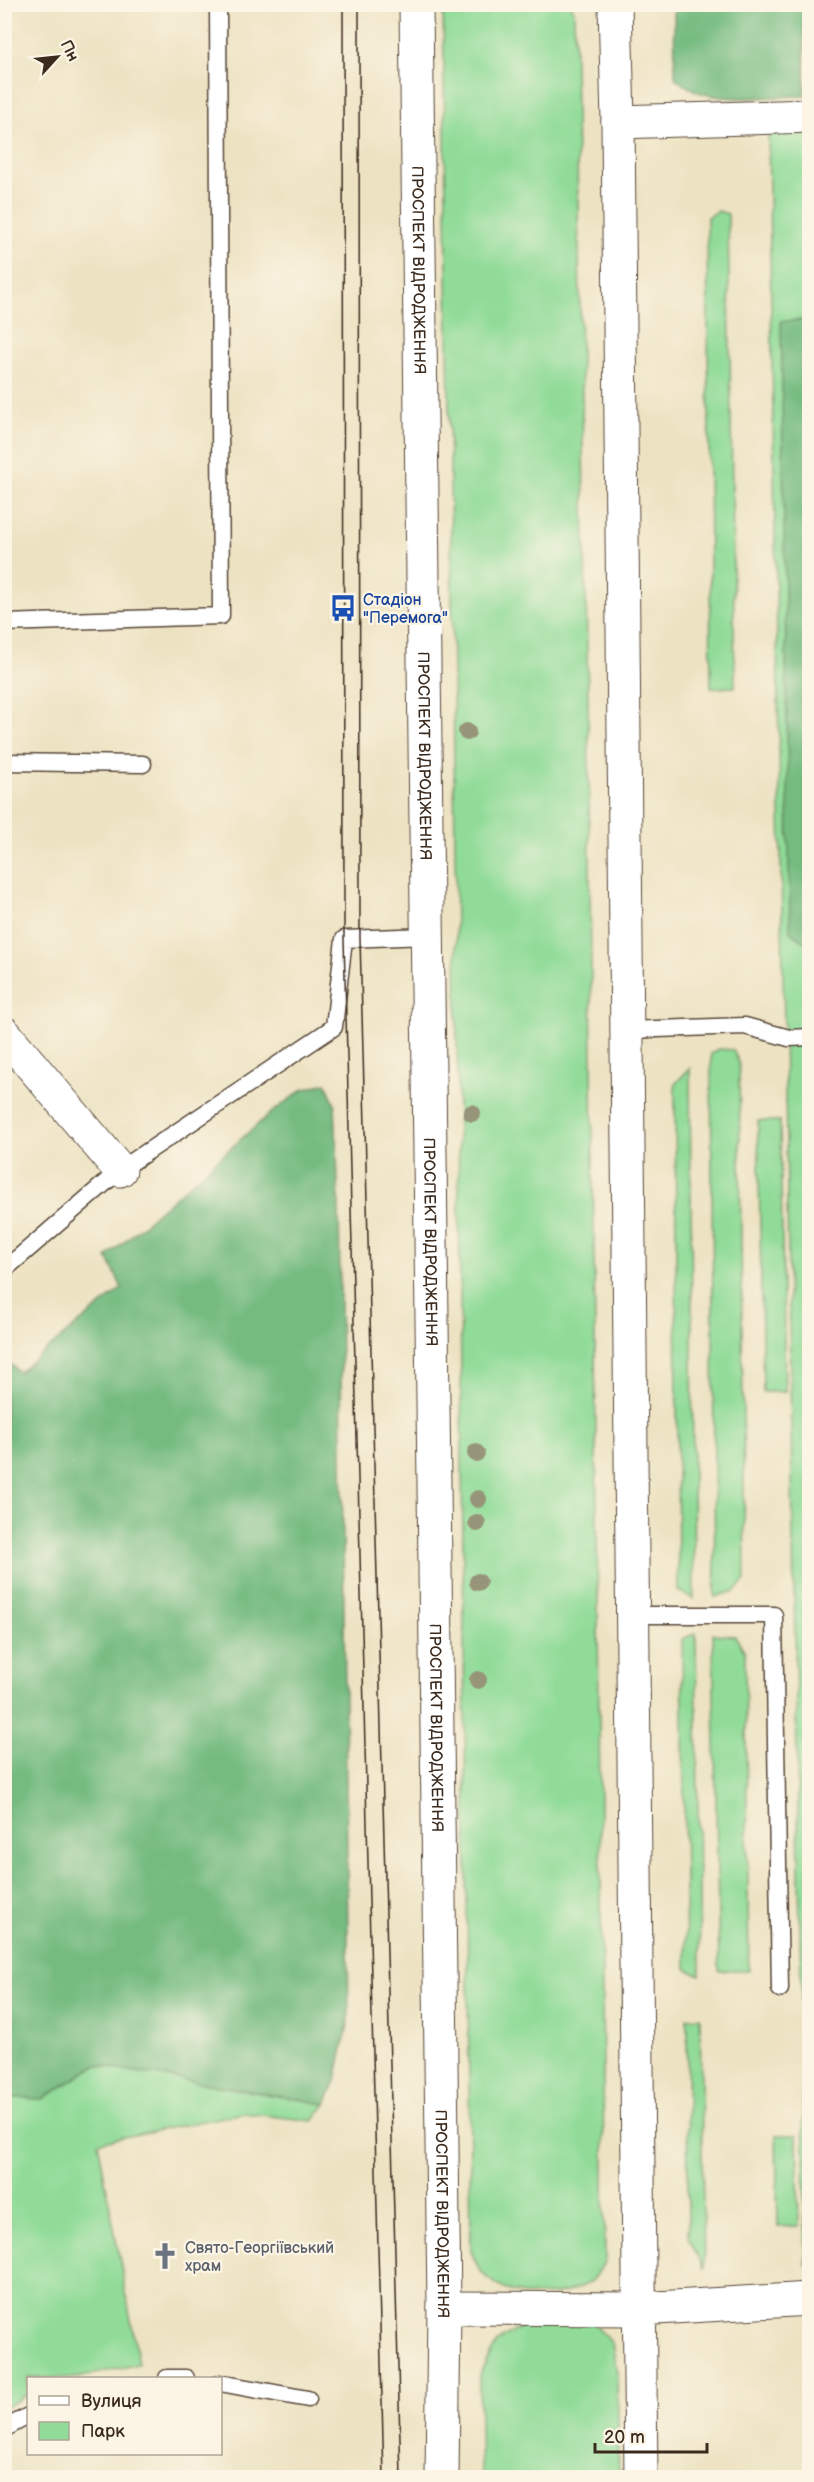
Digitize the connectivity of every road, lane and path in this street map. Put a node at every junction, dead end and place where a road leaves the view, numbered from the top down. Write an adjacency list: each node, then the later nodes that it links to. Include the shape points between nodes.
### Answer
1 (218, 4): 6 (lane, via 221,616)
2 (416, 4): 9 (main road, ПРОСПЕКТ ВІДРОДЖЕННЯ)
3 (615, 4): 5 (main road)
4 (810, 116): 5 (main road)
5 (618, 122): 10 (main road)
6 (4, 623)
7 (4, 762): 8 (lane)
8 (143, 764)
9 (429, 936): 13 (lane, via 344,939 334,1027); 18 (main road, ПРОСПЕКТ ВІДРОДЖЕННЯ)
10 (627, 1030): 12 (lane, via 746,1026 789,1038); 15 (main road)
11 (4, 1033): 13 (main road)
12 (810, 1037)
13 (120, 1170): 14 (lane)
14 (4, 1270)
15 (632, 1615): 16 (lane, via 774,1615); 19 (main road)
16 (780, 1989)
17 (810, 2299): 19 (main road)
18 (444, 2308): 19 (main road); 24 (main road, ПРОСПЕКТ ВІДРОДЖЕННЯ)
19 (639, 2309): 25 (main road)
20 (222, 2383): 21 (lane)
21 (308, 2399)
22 (27, 2417): 23 (lane)
23 (4, 2429)
24 (442, 2478)
25 (641, 2478)

